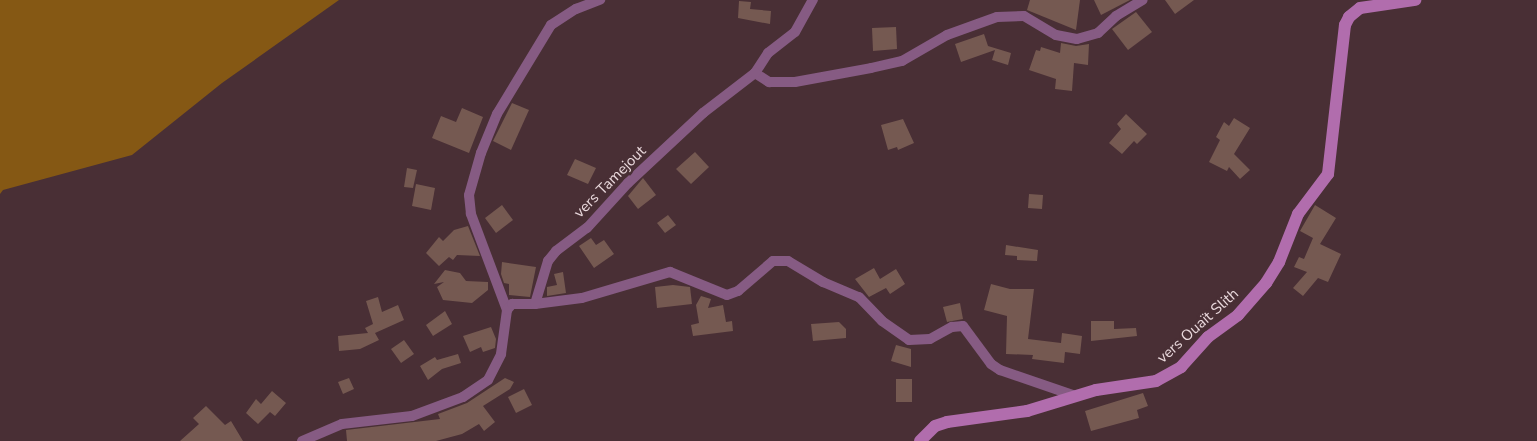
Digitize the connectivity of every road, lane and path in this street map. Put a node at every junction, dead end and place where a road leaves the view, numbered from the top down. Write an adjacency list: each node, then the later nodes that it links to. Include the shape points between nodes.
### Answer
1 (600, 0): 7 (street, via 576,8 551,25 497,114 480,153 468,195 471,214)
2 (813, 0): 5 (street, via 795,32 768,53)
3 (1143, 0): 5 (street, via 1116,16 1098,33 1077,39 1056,35 1024,16 997,17 947,35 902,60 871,68 795,82 769,82)
4 (1415, 0): 8 (street, vers Ouaït Slith, via 1360,8 1349,17 1345,25 1328,174 1298,214 1273,272 1238,315 1208,337 1181,368 1166,378)
5 (755, 74): 6 (street, vers Tamejout, via 703,113 628,183 588,228 556,251 548,261)
6 (535, 304): 7 (street, via 512,304); 8 (street, via 582,298 670,272 727,294 738,291 772,261 780,260 795,264 823,282 848,290 909,340 930,339 952,327 963,326 984,357 1000,370)
7 (507, 310): 9 (street, via 501,354 494,372 476,390 412,416 342,424)
8 (1076, 396): 10 (street, vers Ouaït Slith, via 1027,411 947,422 935,426)
9 (302, 441)
10 (920, 441)

